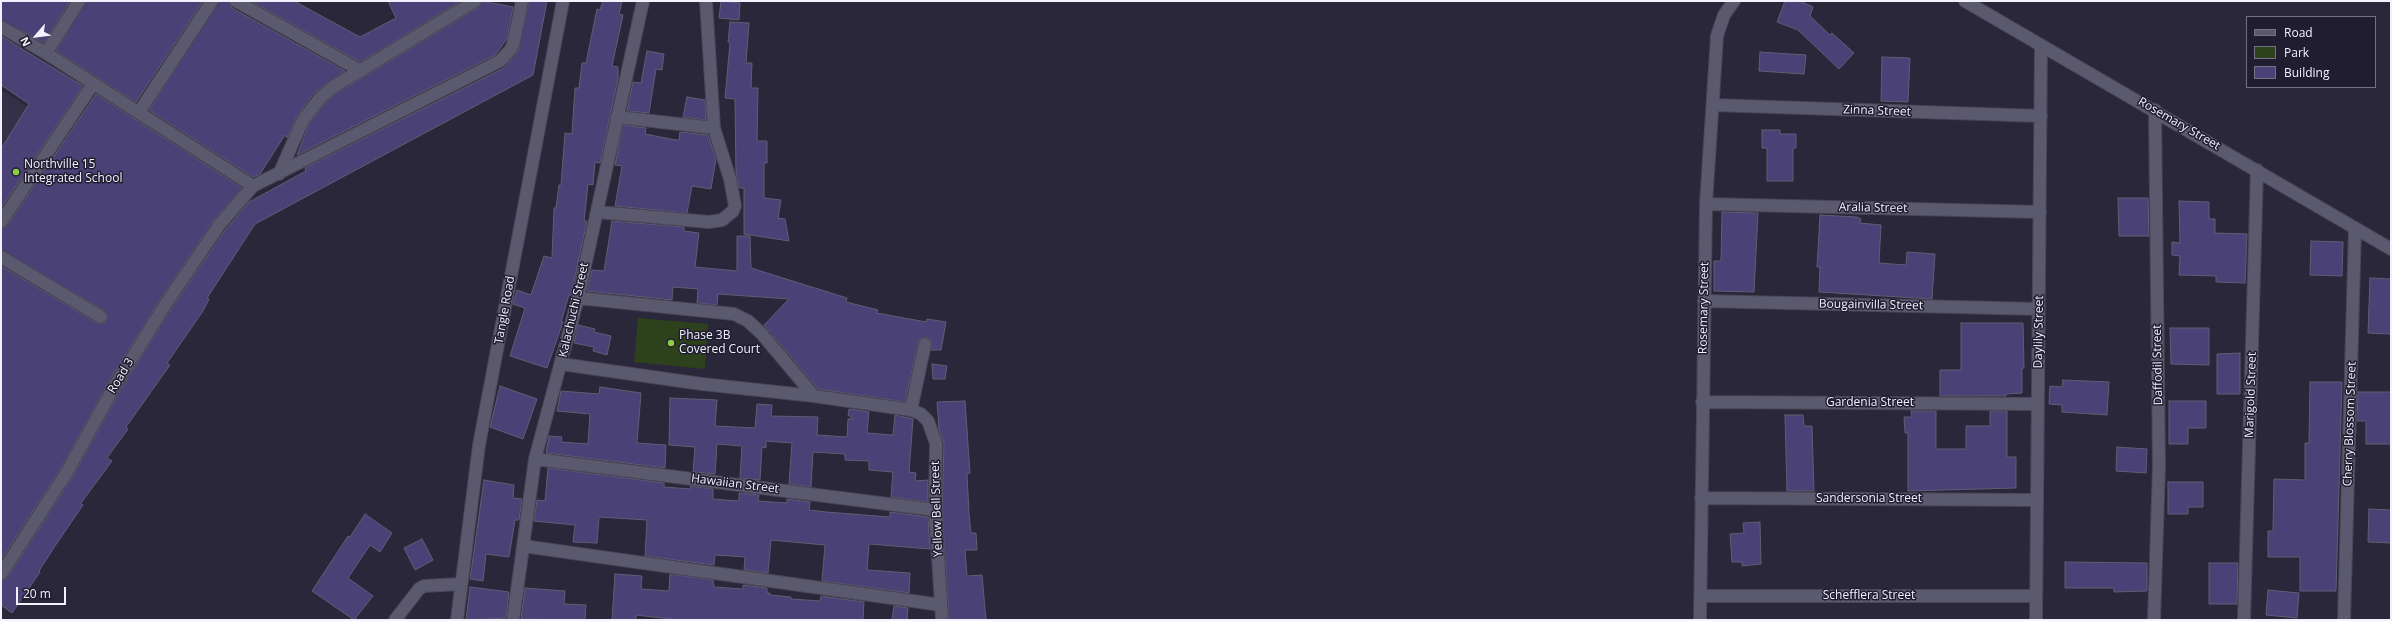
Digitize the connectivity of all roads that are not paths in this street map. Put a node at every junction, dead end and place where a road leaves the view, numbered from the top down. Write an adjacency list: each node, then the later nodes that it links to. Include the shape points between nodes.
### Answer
1 (79, 1): 13 (street)
2 (212, 1): 18 (street)
3 (236, 1): 14 (street)
4 (475, 1): 14 (street)
5 (522, 1): 23 (street, via 511,49 500,61)
6 (563, 1): 48 (street, Tangle Road, via 479,446)
7 (643, 1): 20 (street, Kalachuchi Street)
8 (706, 1): 21 (street)
9 (1734, 1): 16 (street, Rosemary Street, via 1724,15 1717,36)
10 (1965, 1): 12 (street, Rosemary Street)
11 (1, 27): 13 (street)
12 (2041, 45): 17 (street, Rosemary Street); 19 (street, Daylily Street)
13 (46, 53): 15 (street)
14 (361, 71): 23 (street, via 333,87 311,108)
15 (93, 84): 18 (street); 28 (street)
16 (1714, 105): 19 (street, Zinna Street); 25 (street, Rosemary Street)
17 (2155, 110): 22 (street, Rosemary Street); 58 (street, Daffodil Street, via 2159,467)
18 (140, 112): 24 (street)
19 (2041, 116): 27 (street, Daylily Street)
20 (617, 117): 21 (street); 26 (street, Kalachuchi Street)
21 (714, 128): 26 (street, via 730,179 735,206 731,215 709,222)
22 (2257, 170): 29 (street, Rosemary Street); 59 (street, Marigold Street)
23 (279, 174): 24 (street)
24 (253, 186): 47 (street, Road 3, via 220,224 165,305 114,387 67,472)
25 (1706, 204): 27 (street, Aralia Street); 33 (street, Rosemary Street)
26 (597, 212): 32 (street, Kalachuchi Street)
27 (2040, 212): 34 (street, Daylily Street)
28 (1, 222)
29 (2355, 228): 30 (street, Rosemary Street); 60 (street, Cherry Blossom Street)
30 (2391, 249)
31 (1, 257): 35 (street)
32 (578, 298): 37 (street, Kalachuchi Street); 38 (street, via 734,314 748,321 761,333)
33 (1704, 301): 34 (street, Bougainvilla Street); 39 (street, Rosemary Street)
34 (2039, 309): 40 (street, Daylily Street)
35 (101, 317)
36 (925, 344): 41 (street)
37 (561, 364): 38 (street, via 702,384); 42 (street, Kalachuchi Street)
38 (814, 396): 41 (street)
39 (1702, 402): 40 (street, Gardenia Street); 43 (street, Rosemary Street)
40 (2038, 404): 44 (street, Daylily Street)
41 (911, 410): 45 (street, Yellow Bell Street, via 928,421 936,443)
42 (535, 459): 45 (street, Hawaiian Street); 46 (street, Kalachuchi Street)
43 (1701, 498): 44 (street, Sandersonia Street); 49 (street, Rosemary Street)
44 (2037, 500): 50 (street, Daylily Street)
45 (935, 510): 51 (street, Yellow Bell Street)
46 (523, 546): 51 (street); 54 (street, Kalachuchi Street)
47 (1, 574)
48 (461, 584): 52 (street, via 424,586); 53 (street, Tangle Road)
49 (1700, 596): 50 (street, Schefflera Street); 56 (street, Rosemary Street)
50 (2036, 596): 57 (street, Daylily Street)
51 (941, 605): 55 (street, Yellow Bell Street)
52 (395, 620)
53 (457, 620)
54 (513, 620)
55 (942, 620)
56 (1700, 620)
57 (2036, 620)
58 (2154, 620)
59 (2244, 620)
60 (2344, 620)

